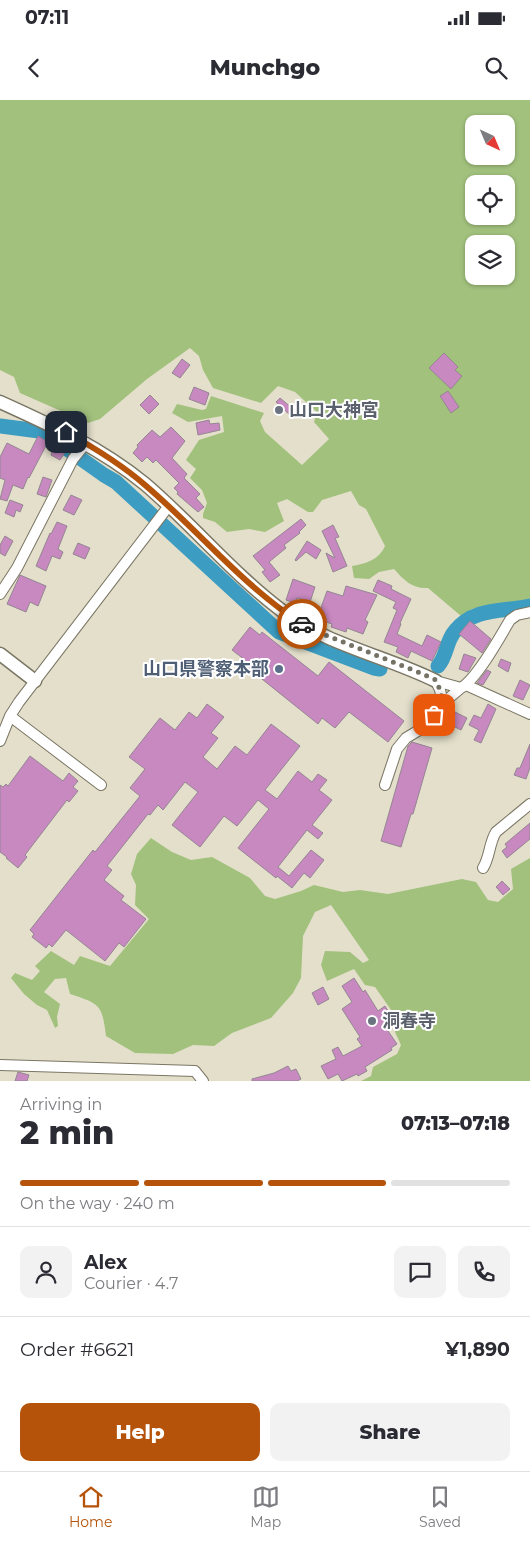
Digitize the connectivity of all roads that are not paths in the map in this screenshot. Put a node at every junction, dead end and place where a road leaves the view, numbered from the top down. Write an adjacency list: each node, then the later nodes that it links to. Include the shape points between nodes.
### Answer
1 (0, 402): 2 (street, via 66,432)
2 (83, 446): 3 (street, via 144,484); 4 (street, via 72,459 17,568)
3 (164, 512): 7 (street, via 260,594 302,624); 8 (street)
4 (0, 594)
5 (530, 612): 9 (street, via 510,620 476,674)
6 (0, 654): 8 (street)
7 (436, 680): 9 (street); 10 (street)
8 (35, 681): 12 (street)
9 (463, 686): 10 (street); 11 (street)
10 (443, 703): 15 (street, via 426,726 406,738 397,749)
11 (530, 714)
12 (10, 716): 13 (street); 14 (street)
13 (0, 741)
14 (101, 784)
15 (385, 785)
16 (530, 804): 17 (street, via 496,832)
17 (482, 868)
18 (0, 1065): 19 (street, via 195,1071)
19 (203, 1081)

